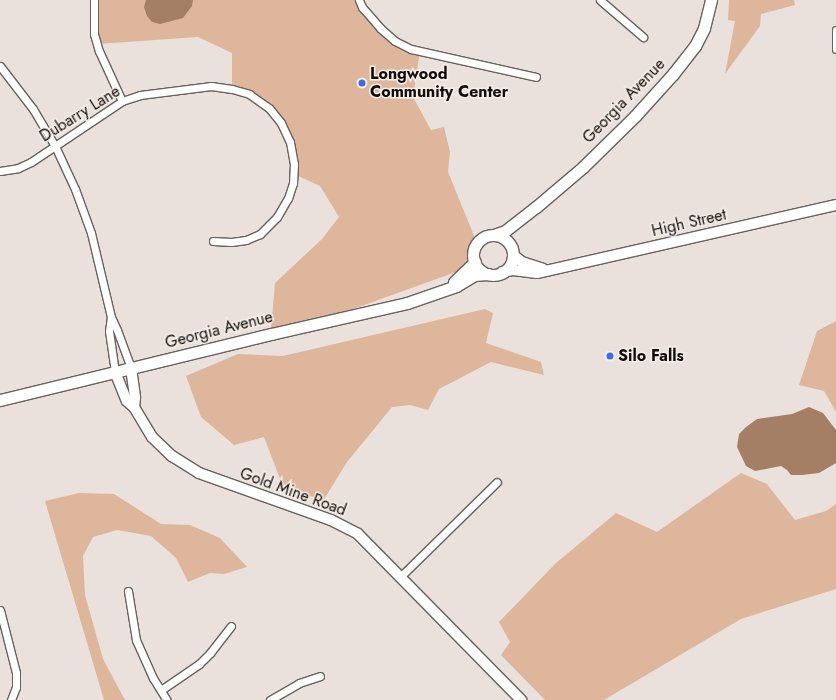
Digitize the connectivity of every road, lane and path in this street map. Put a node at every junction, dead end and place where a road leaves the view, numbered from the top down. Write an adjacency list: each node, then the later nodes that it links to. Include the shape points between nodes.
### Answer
1 (94, 0): 10 (street, via 94,34)
2 (359, 0): 9 (street, via 380,28 395,41 411,49)
3 (600, 0): 6 (street)
4 (712, 0): 14 (main road, Georgia Avenue, via 701,34 673,74 583,167)
5 (836, 30): 7 (street)
6 (643, 37)
7 (836, 49)
8 (0, 66): 11 (street, Gold Mine Road, via 33,109)
9 (536, 77)
10 (122, 101): 11 (street, Dubarry Lane); 16 (street, Dubarry Lane, via 199,87 225,88 249,94 269,108 281,123 290,142 294,164 293,183 288,198 277,217 260,234 246,240)
11 (55, 146): 12 (street, Dubarry Lane, via 32,162); 24 (street, Gold Mine Road, via 75,189 91,233)
12 (0, 171)
13 (836, 205): 20 (street, High Street)
14 (536, 207): 15 (main road, Georgia Avenue, via 505,231); 17 (main road, Georgia Avenue, via 531,216 516,230)
15 (494, 235): 17 (main road); 19 (main road, via 478,241 473,251)
16 (213, 241)
17 (509, 243): 18 (main road)
18 (513, 255): 20 (street, High Street, via 522,262); 21 (main road, via 510,265)
19 (474, 262): 22 (main road); 23 (main road, Georgia Avenue)
20 (548, 270): 21 (street, High Street, via 536,273 513,270)
21 (502, 272): 22 (main road)
22 (488, 274): 23 (main road, Georgia Avenue, via 474,275)
23 (444, 290): 25 (main road, Georgia Avenue, via 407,303)
24 (111, 317): 25 (street, Gold Mine Road); 26 (street, Gold Mine Road, via 109,331)
25 (130, 368): 26 (main road, Georgia Avenue); 28 (street, Gold Mine Road)
26 (114, 372): 27 (main road, Georgia Avenue); 28 (street, Gold Mine Road, via 127,401)
27 (0, 400)
28 (134, 407): 30 (street, Gold Mine Road, via 152,437 166,452 187,466 209,477 341,524 364,539)
29 (497, 482): 30 (street)
30 (400, 576): 39 (street, Gold Mine Road)
31 (128, 591): 35 (street, via 136,640)
32 (0, 610): 36 (street, via 16,673 16,687)
33 (231, 626): 35 (street, via 198,664)
34 (320, 676): 38 (street, via 299,683)
35 (161, 690): 37 (street)
36 (11, 700)
37 (167, 700)
38 (270, 700)
39 (521, 700)

